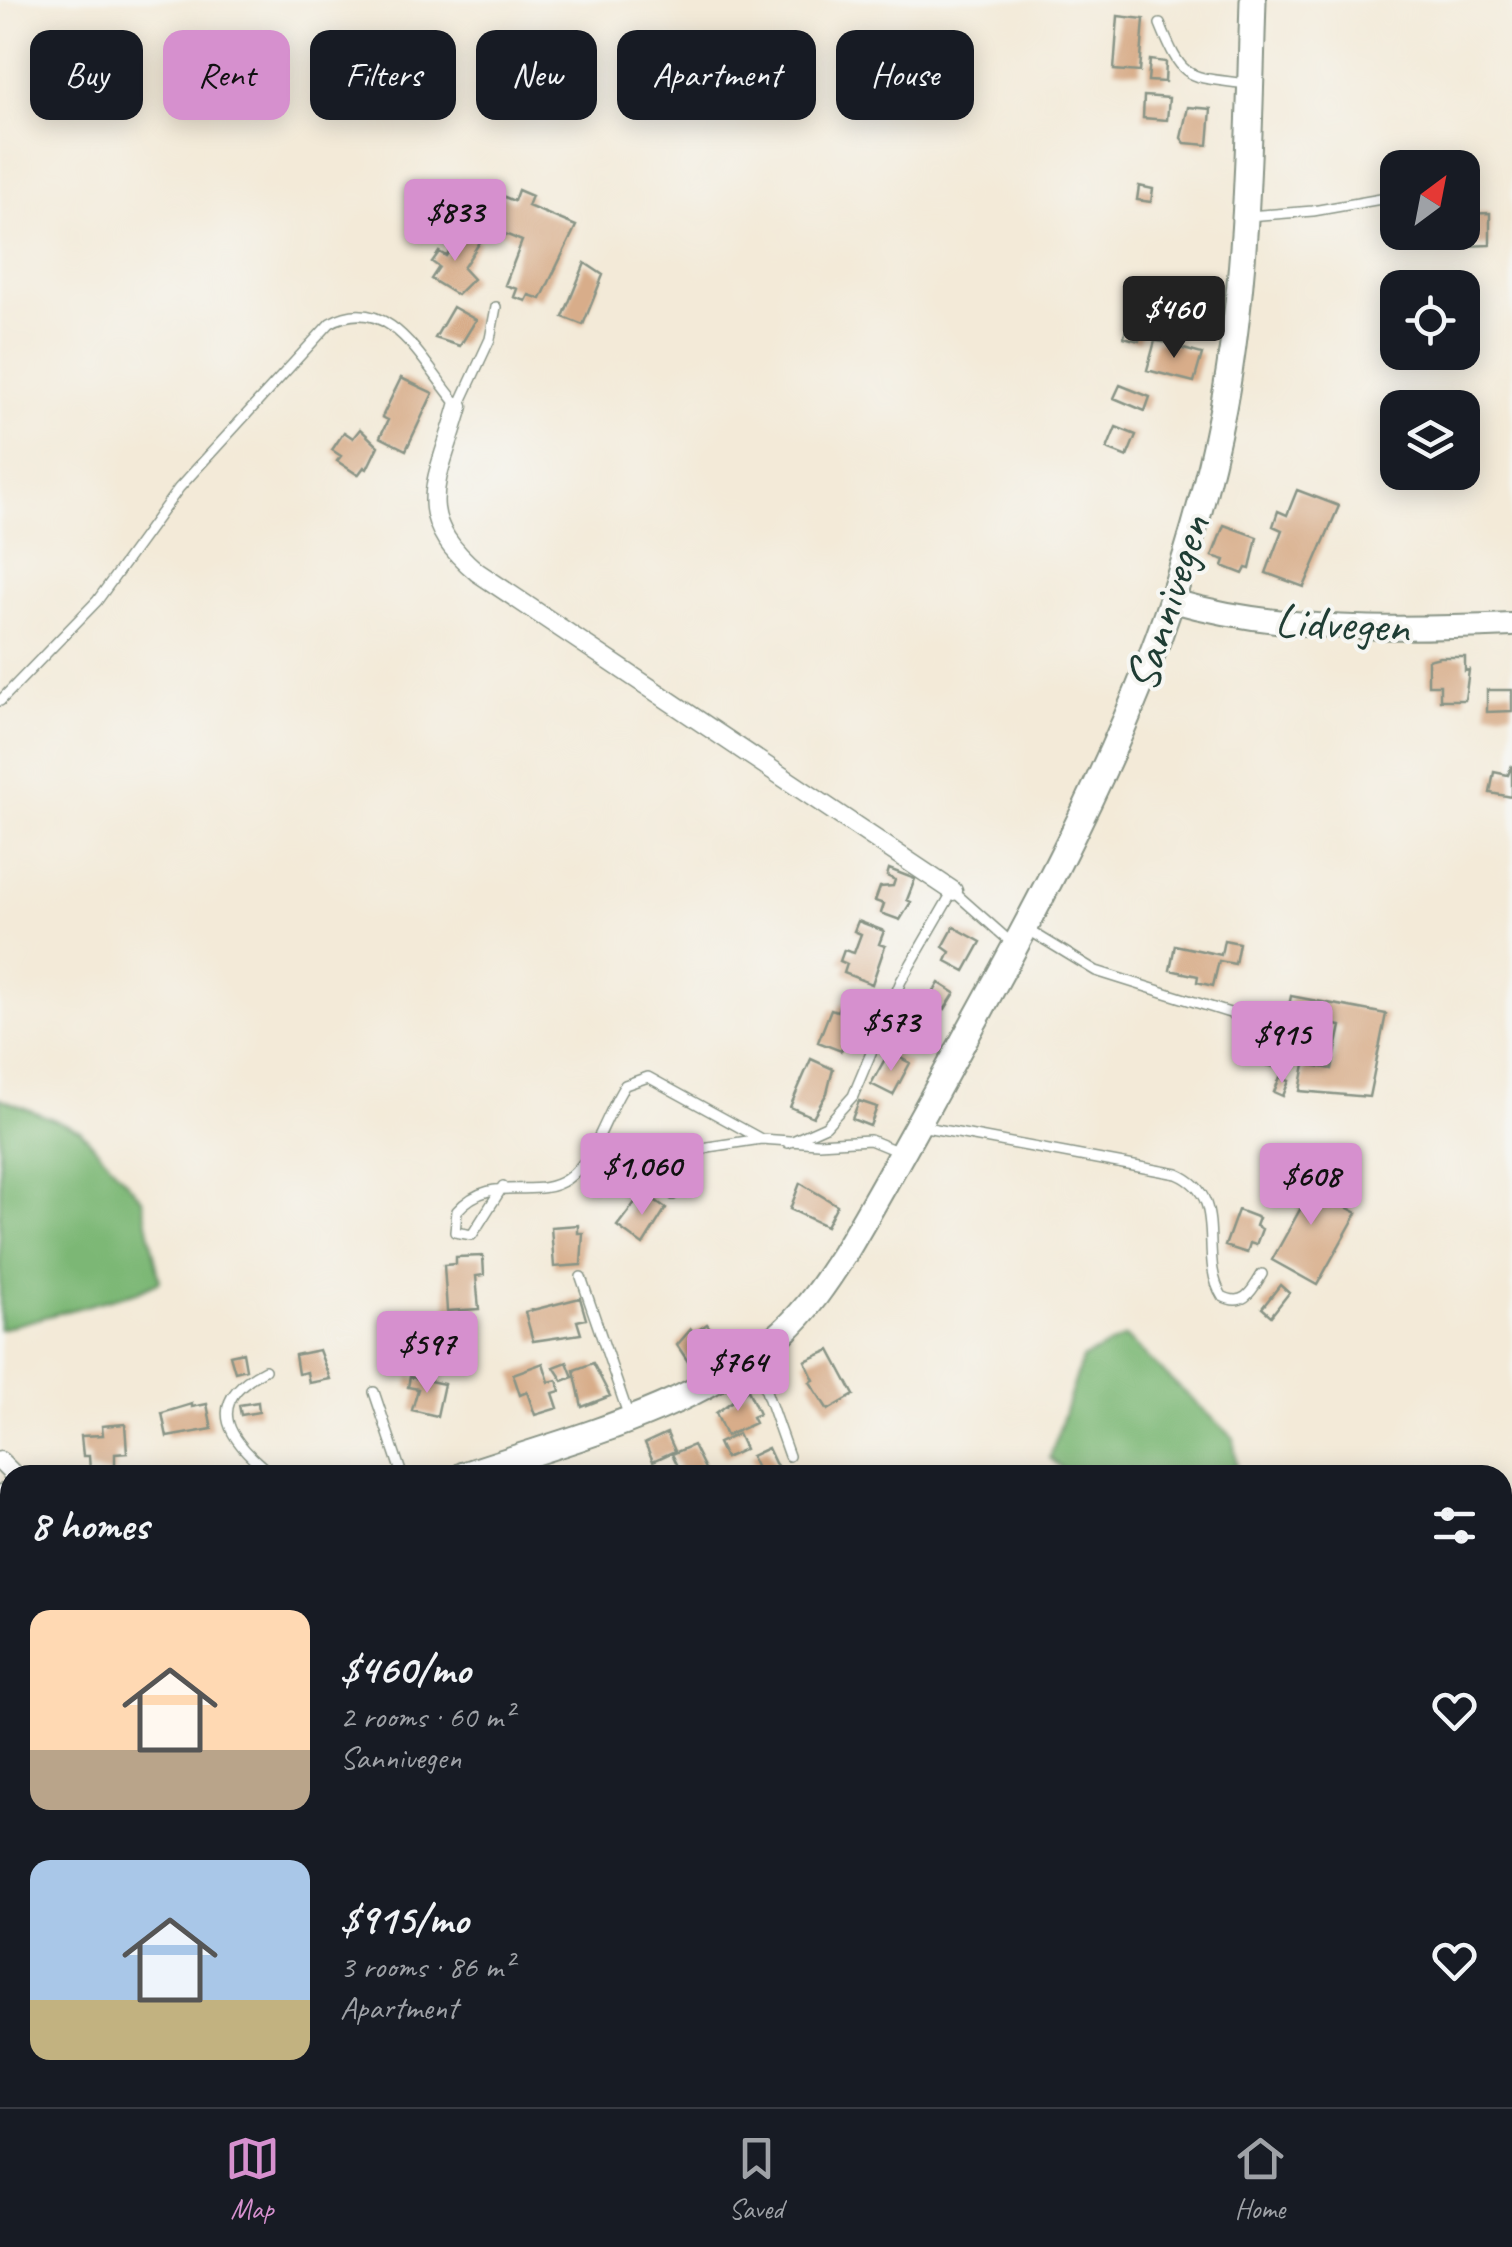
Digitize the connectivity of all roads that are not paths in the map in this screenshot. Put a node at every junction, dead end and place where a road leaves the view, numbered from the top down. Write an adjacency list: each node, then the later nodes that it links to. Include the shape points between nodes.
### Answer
1 (1253, 0): 3 (main road, Sannivegen)
2 (1160, 24): 3 (lane, via 1182,71)
3 (1251, 84): 5 (main road, Sannivegen)
4 (1380, 199): 5 (lane)
5 (1245, 216): 8 (main road, Sannivegen, via 1222,412)
6 (496, 307): 7 (lane, via 490,340)
7 (458, 406): 10 (lane, via 392,324 355,313 330,323 179,488 97,601); 11 (street, via 435,492 436,525 450,549)
8 (1173, 601): 9 (street, Lidvegen, via 1296,623); 12 (main road, Sannivegen, via 1118,746)
9 (1512, 625)
10 (0, 702)
11 (953, 891): 12 (lane); 16 (lane, via 901,982 853,1096 826,1126)
12 (1020, 937): 13 (lane, via 1096,971); 14 (main road, Sannivegen)
13 (1268, 1026)
14 (917, 1126): 17 (main road, Sannivegen); 20 (lane, via 1188,1179 1210,1210 1213,1273 1222,1296 1246,1298)
15 (761, 1140): 16 (lane); 18 (lane, via 667,1085 632,1080 578,1170 556,1184); 19 (lane, via 697,1150)
16 (788, 1143): 17 (lane, via 870,1140)
17 (902, 1154): 22 (main road, Sannivegen, via 824,1286)
18 (502, 1186): 18 (lane, via 464,1203 455,1232 472,1235)
19 (672, 1195)
20 (1262, 1274)
21 (581, 1277): 25 (lane)
22 (753, 1354): 25 (main road, Sannivegen, via 669,1402); 26 (lane)
23 (265, 1370): 27 (lane, via 230,1401 226,1422 237,1446)
24 (374, 1392): 28 (lane)
25 (630, 1416): 29 (main road, Sannivegen)
26 (789, 1456)
27 (261, 1465)
28 (399, 1465)
29 (513, 1465)

